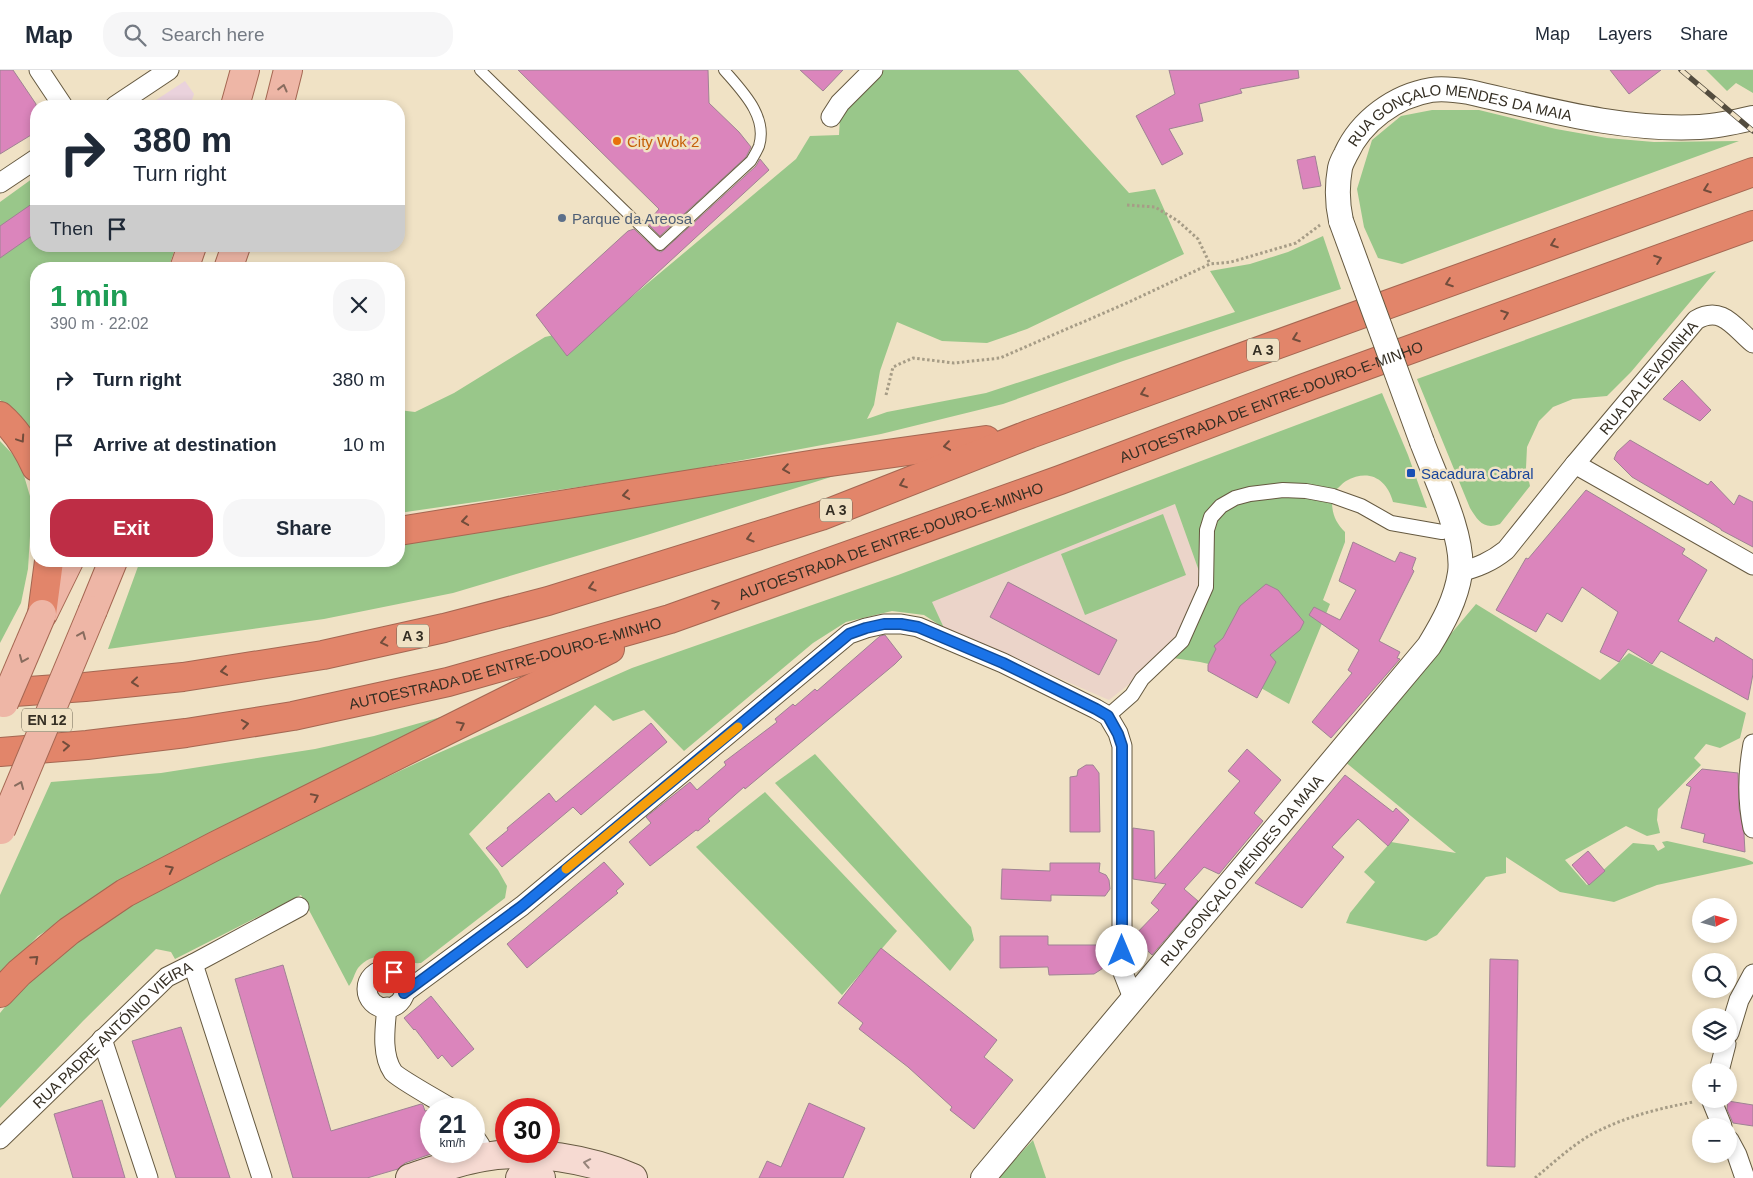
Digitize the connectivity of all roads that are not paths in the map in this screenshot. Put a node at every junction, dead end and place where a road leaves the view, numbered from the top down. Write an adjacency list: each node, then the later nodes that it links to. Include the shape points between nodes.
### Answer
1 (39, 70): 8 (street)
2 (169, 70): 9 (street)
3 (288, 70): 11 (main road, one-way to 3)
4 (480, 70): 5 (lane, via 660,245 751,161 758,147 761,130 756,112)
5 (724, 70)
6 (873, 70): 12 (street, via 840,103)
7 (244, 71): 10 (main road)
8 (59, 100)
9 (124, 100)
10 (237, 100)
11 (280, 100)
12 (831, 117)
13 (1753, 118): 23 (street, RUA GONÇALO MENDES DA MAIA, bridge, via 1701,127 1641,126 1469,92 1431,90 1408,96 1387,108 1366,123 1350,143 1340,166 1338,207)
14 (30, 163): 16 (street)
15 (1753, 172): 20 (highway, A 3, one-way to 20)
16 (0, 183)
17 (1753, 225): 31 (highway, AUTOESTRADA DE ENTRE-DOURO-E-MINHO, one-way to 17, via 1060,480)
18 (1753, 343): 22 (street, RUA DA LEVADINHA, via 1722,316 1709,314 1696,320)
19 (0, 416): 21 (highway, one-way to 21)
20 (1030, 434): 24 (highway, one-way to 24, via 816,464); 32 (highway, A 3, one-way to 32, via 821,516 548,600 444,628 243,669)
21 (30, 452)
22 (1575, 464): 25 (street); 29 (street, via 1506,550 1480,567)
23 (1454, 527): 29 (street, RUA GONÇALO MENDES DA MAIA); 34 (street, via 1442,532 1391,524 1361,506 1306,490 1250,494 1220,506 1211,517 1207,530 1206,587 1182,641)
24 (405, 530)
25 (1753, 565)
26 (48, 567): 30 (highway)
27 (66, 567): 30 (main road, EN 12)
28 (111, 567): 38 (main road, EN 12, one-way to 28, bridge)
29 (1460, 572): 44 (street, RUA GONÇALO MENDES DA MAIA, via 1454,600 1429,646)
30 (42, 614): 33 (main road, EN 12, one-way to 33, bridge)
31 (670, 619): 36 (highway, AUTOESTRADA DE ENTRE-DOURO-E-MINHO, one-way to 31, via 177,734 303,714 448,682); 42 (highway, one-way to 31, via 70,930 125,893)
32 (0, 694)
33 (0, 712)
34 (1108, 716): 43 (street, via 1003,663 918,627 884,624 849,634 522,906); 44 (street, via 1122,746 1122,970)
35 (1753, 744): 37 (street, via 1749,795)
36 (0, 752)
37 (1753, 828)
38 (0, 831)
39 (298, 907): 40 (street)
40 (193, 964): 47 (street, RUA PADRE ANTÓNIO VIEIRA, via 167,978); 54 (street, RUA PADRE ANTÓNIO VIEIRA)
41 (1753, 974): 46 (street)
42 (0, 993)
43 (404, 993): 45 (street, via 398,1003); 45 (street, via 402,981 394,972 381,971 371,977 367,989 370,1000)
44 (1133, 998): 59 (street, RUA GONÇALO MENDES DA MAIA)
45 (387, 1008): 48 (street, via 386,1051 394,1073)
46 (1737, 1008)
47 (102, 1039): 49 (street, RUA PADRE ANTÓNIO VIEIRA); 53 (street)
48 (434, 1098)
49 (0, 1139)
50 (485, 1147): 58 (main road, one-way to 50, via 598,1166)
51 (1737, 1155): 60 (street)
52 (442, 1163): 55 (main road)
53 (148, 1178)
54 (262, 1178)
55 (410, 1178)
56 (520, 1178): 57 (main road)
57 (541, 1178)
58 (634, 1178)
59 (983, 1178)
60 (1745, 1178)

